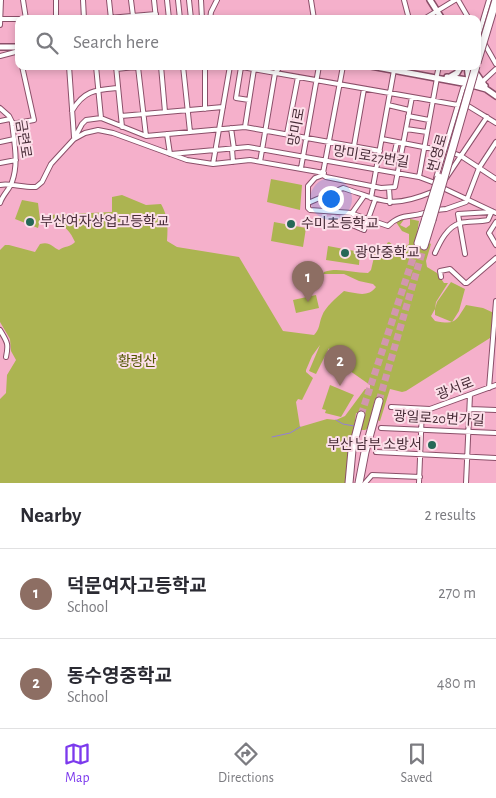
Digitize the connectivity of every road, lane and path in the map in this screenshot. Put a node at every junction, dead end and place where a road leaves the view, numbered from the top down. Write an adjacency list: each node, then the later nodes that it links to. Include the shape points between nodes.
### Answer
1 (1, 0): 39 (street)
2 (23, 0): 23 (street)
3 (56, 0): 24 (street)
4 (83, 0): 25 (street)
5 (109, 0): 26 (street)
6 (131, 0): 27 (street)
7 (155, 0): 21 (street)
8 (167, 0): 29 (street)
9 (178, 0): 30 (street)
10 (189, 0): 31 (street)
11 (201, 0): 32 (street)
12 (217, 0): 33 (street)
13 (311, 0): 34 (street)
14 (404, 0): 35 (street)
15 (430, 0): 20 (main road)
16 (456, 0): 20 (street); 38 (street)
17 (496, 0): 52 (highway, 번영로, bridge)
18 (489, 1): 22 (street); 42 (street); 45 (highway)
19 (496, 7): 22 (street)
20 (437, 11): 36 (street); 37 (main road)
21 (156, 14): 28 (street)
22 (494, 14): 41 (street)
23 (25, 15)
24 (56, 15)
25 (84, 15)
26 (111, 15)
27 (133, 15)
28 (144, 15)
29 (169, 15)
30 (180, 15)
31 (191, 15)
32 (202, 15)
33 (211, 15)
34 (313, 15)
35 (408, 15)
36 (430, 15)
37 (440, 15)
38 (466, 15)
39 (0, 19): 40 (street); 43 (street)
40 (15, 19)
41 (494, 20): 44 (street)
42 (481, 24)
43 (0, 25)
44 (489, 32): 46 (street); 48 (street)
45 (481, 33)
46 (481, 33)
47 (481, 39): 48 (street)
48 (485, 46): 54 (street); 55 (street)
49 (0, 47): 50 (main road)
50 (15, 49)
51 (15, 50): 53 (street)
52 (481, 51)
53 (0, 56)
54 (481, 58)
55 (496, 64)
56 (496, 68): 89 (street)
57 (23, 70): 117 (street, via 34,120)
58 (69, 70): 106 (street)
59 (96, 70): 92 (street)
60 (116, 70): 90 (street)
61 (138, 70): 108 (street)
62 (161, 70): 107 (street)
63 (183, 70): 104 (street)
64 (205, 70): 102 (street)
65 (229, 70): 101 (street)
66 (239, 70): 96 (street, via 236,98)
67 (254, 70): 96 (street)
68 (259, 70): 81 (street)
69 (278, 70): 81 (street)
70 (318, 70): 86 (street, 망미로)
71 (342, 70): 88 (street)
72 (394, 70): 93 (street)
73 (404, 70): 84 (main road)
74 (438, 70): 84 (street)
75 (459, 70): 85 (main road)
76 (468, 70): 87 (main road)
77 (470, 70): 182 (highway, 번영로, bridge)
78 (474, 70): 82 (main road)
79 (475, 70): 182 (highway, 번영로, bridge)
80 (477, 70): 82 (street)
81 (275, 73): 83 (street); 123 (street)
82 (476, 74): 89 (main road)
83 (298, 77): 86 (street); 127 (street)
84 (437, 77): 85 (main road); 87 (main road); 97 (street)
85 (450, 77): 87 (main road)
86 (316, 80): 88 (street); 129 (street, 망미로)
87 (469, 82): 89 (main road); 94 (main road); 99 (street, via 463,88); 100 (street, via 472,89)
88 (339, 84): 91 (street); 134 (street)
89 (483, 84): 94 (main road)
90 (118, 88): 92 (street); 109 (street)
91 (364, 89): 93 (street); 138 (street)
92 (98, 90): 106 (street, via 80,98); 113 (street)
93 (390, 93): 95 (street); 98 (street)
94 (496, 94)
95 (412, 97): 97 (street); 105 (street)
96 (249, 100): 119 (street)
97 (433, 100): 99 (street); 114 (street)
98 (388, 105): 105 (street); 131 (street)
99 (458, 105): 144 (street)
100 (467, 105): 111 (street); 145 (street)
101 (223, 107): 102 (street); 121 (street)
102 (205, 109): 104 (street)
103 (1, 110): 112 (street, 금련로)
104 (187, 110): 107 (street); 124 (street)
105 (409, 110): 110 (street)
106 (72, 111): 130 (street)
107 (165, 112): 108 (street)
108 (144, 113): 109 (street); 128 (street)
109 (121, 116): 118 (street)
110 (408, 116): 114 (street); 122 (street)
111 (487, 117): 116 (street); 148 (street)
112 (10, 118): 115 (street); 117 (street, 금련로)
113 (101, 118): 118 (street); 130 (street, via 86,120)
114 (429, 120): 125 (street)
115 (0, 121)
116 (496, 123)
117 (12, 124): 132 (street, 금련로)
118 (122, 127): 128 (street)
119 (245, 127): 120 (street); 123 (street)
120 (232, 128): 121 (street); 140 (street)
121 (219, 129): 124 (street); 142 (street)
122 (406, 129): 125 (street); 137 (street)
123 (266, 131): 127 (street); 141 (street)
124 (190, 132): 126 (street)
125 (427, 132): 139 (street)
126 (167, 134): 128 (street); 146 (street)
127 (287, 134): 129 (street)
128 (146, 136)
129 (307, 138): 134 (street); 147 (street, 망미로)
130 (74, 139): 146 (street, via 92,131 108,132); 168 (street, via 51,164 40,185 30,188)
131 (382, 139): 135 (street); 143 (street)
132 (14, 140): 133 (street); 150 (street, 금련로)
133 (0, 142)
134 (329, 142): 138 (street); 152 (street)
135 (397, 142): 137 (street); 151 (street)
136 (496, 142): 159 (street)
137 (403, 143): 139 (street); 153 (street)
138 (354, 146): 143 (street)
139 (424, 147): 144 (street); 163 (street)
140 (233, 149): 141 (street, 망미로27번길); 142 (street, 망미로27번길); 154 (street)
141 (262, 149): 147 (street, 망미로27번길); 155 (street)
142 (216, 150): 146 (street, 망미로27번길); 157 (street)
143 (380, 151): 149 (street)
144 (444, 151): 166 (street)
145 (453, 153): 148 (street); 164 (street)
146 (170, 154): 157 (street)
147 (303, 156): 152 (street, 망미로27번길); 158 (street, 망미로)
148 (461, 156): 159 (street); 164 (street)
149 (379, 157): 151 (street); 160 (street)
150 (16, 160): 156 (street); 168 (street, 금련로)
151 (393, 160): 153 (street)
152 (326, 161): 160 (street, 망미로27번길); 162 (street)
153 (400, 161): 161 (street)
154 (233, 162): 155 (street); 157 (street)
155 (260, 162): 158 (street)
156 (0, 163)
157 (213, 164)
158 (301, 168): 162 (street)
159 (479, 168): 165 (street); 175 (street)
160 (376, 170): 161 (street, 망미로27번길); 169 (street)
161 (397, 173): 163 (street, 망미로27번길); 170 (street, via 395,187)
162 (323, 174): 169 (street); 177 (street, via 308,186)
163 (418, 177): 166 (street, 망미로27번길)
164 (446, 178): 171 (street)
165 (496, 179)
166 (435, 183): 172 (street)
167 (0, 185): 168 (street)
168 (11, 185): 176 (street, 금련로)
169 (373, 187): 170 (street); 174 (street)
170 (389, 188): 178 (street)
171 (443, 188): 175 (street); 179 (street)
172 (432, 192): 178 (street); 179 (street, via 428,208)
173 (364, 196): 174 (street); 177 (street, via 343,188); 180 (street)
174 (373, 199): 178 (street); 183 (street)
175 (468, 200): 179 (street, via 446,209); 181 (street)
176 (0, 203)
177 (308, 203): 180 (street, via 310,210)
178 (390, 203)
179 (437, 209)
180 (352, 212): 183 (street)
181 (493, 212): 185 (street, via 488,220); 185 (street, via 458,214)
182 (427, 217): 183 (street, via 410,215 388,226); 187 (highway, 번영로)
183 (368, 219): 186 (street, via 364,230)
184 (496, 222): 188 (street, via 489,233)
185 (460, 223): 189 (street, via 440,242); 190 (street)
186 (352, 225)
187 (421, 244)
188 (496, 245)
189 (436, 253)
190 (465, 254)
191 (496, 258): 192 (street, via 467,283 450,269 440,271)
192 (441, 277)
193 (496, 301): 195 (street)
194 (0, 330): 196 (street, via 7,340)
195 (495, 332): 198 (street)
196 (6, 358)
197 (496, 385): 198 (street, 광서로)
198 (489, 388): 199 (street, 광서로)
199 (470, 395): 202 (street); 203 (street, 광서로, via 439,408)
200 (379, 401): 216 (highway)
201 (391, 407): 203 (street, 광서로)
202 (470, 409): 204 (street); 208 (street)
203 (422, 410): 207 (street)
204 (496, 410)
205 (361, 415): 215 (highway)
206 (381, 428): 207 (street, 광일로20번가길)
207 (422, 430): 208 (street, 광일로20번가길); 211 (street)
208 (468, 432): 209 (street, 광일로20번가길); 212 (street)
209 (496, 433)
210 (376, 452): 211 (street)
211 (420, 454): 212 (street); 214 (street)
212 (467, 457): 213 (street); 219 (street)
213 (496, 458)
214 (420, 477): 217 (street, via 372,475); 218 (street)
215 (348, 483)
216 (359, 483)
217 (365, 483)
218 (419, 483)
219 (466, 483)

